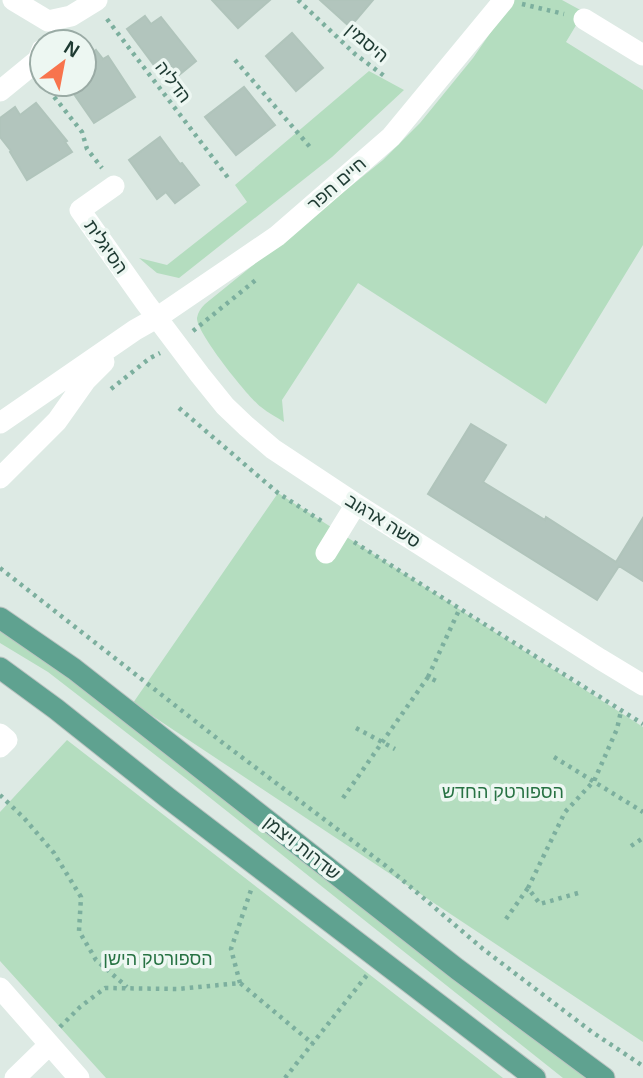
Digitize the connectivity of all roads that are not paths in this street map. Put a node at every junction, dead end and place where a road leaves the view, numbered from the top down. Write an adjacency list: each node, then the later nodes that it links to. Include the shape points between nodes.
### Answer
1 (13, 0): 5 (street)
2 (96, 1): 6 (street)
3 (511, 1): 11 (street, חיים חפר, via 391,137 277,236)
4 (584, 19): 7 (street)
5 (42, 28)
6 (52, 28)
7 (643, 55)
8 (28, 68): 9 (street)
9 (0, 91)
10 (114, 186): 11 (street, הסיגלית, via 80,210)
11 (158, 317): 12 (street, חיים חפר); 15 (street, סשה ארגוב, via 225,406 246,426)
12 (135, 330): 13 (street, חיים חפר); 14 (street, חיים חפר, via 86,380 57,422)
13 (0, 423)
14 (0, 478)
15 (356, 504): 16 (street); 19 (street, סשה ארגוב, via 600,659)
16 (326, 552)
17 (0, 618): 27 (main road, שדרות ויצמן, via 74,669 457,969)
18 (0, 668): 26 (main road)
19 (641, 678)
20 (0, 734): 21 (street, via 6,740)
21 (0, 747)
22 (0, 988): 23 (street)
23 (52, 1038): 24 (street); 25 (street)
24 (15, 1078)
25 (79, 1078)
26 (534, 1078)
27 (604, 1078)

